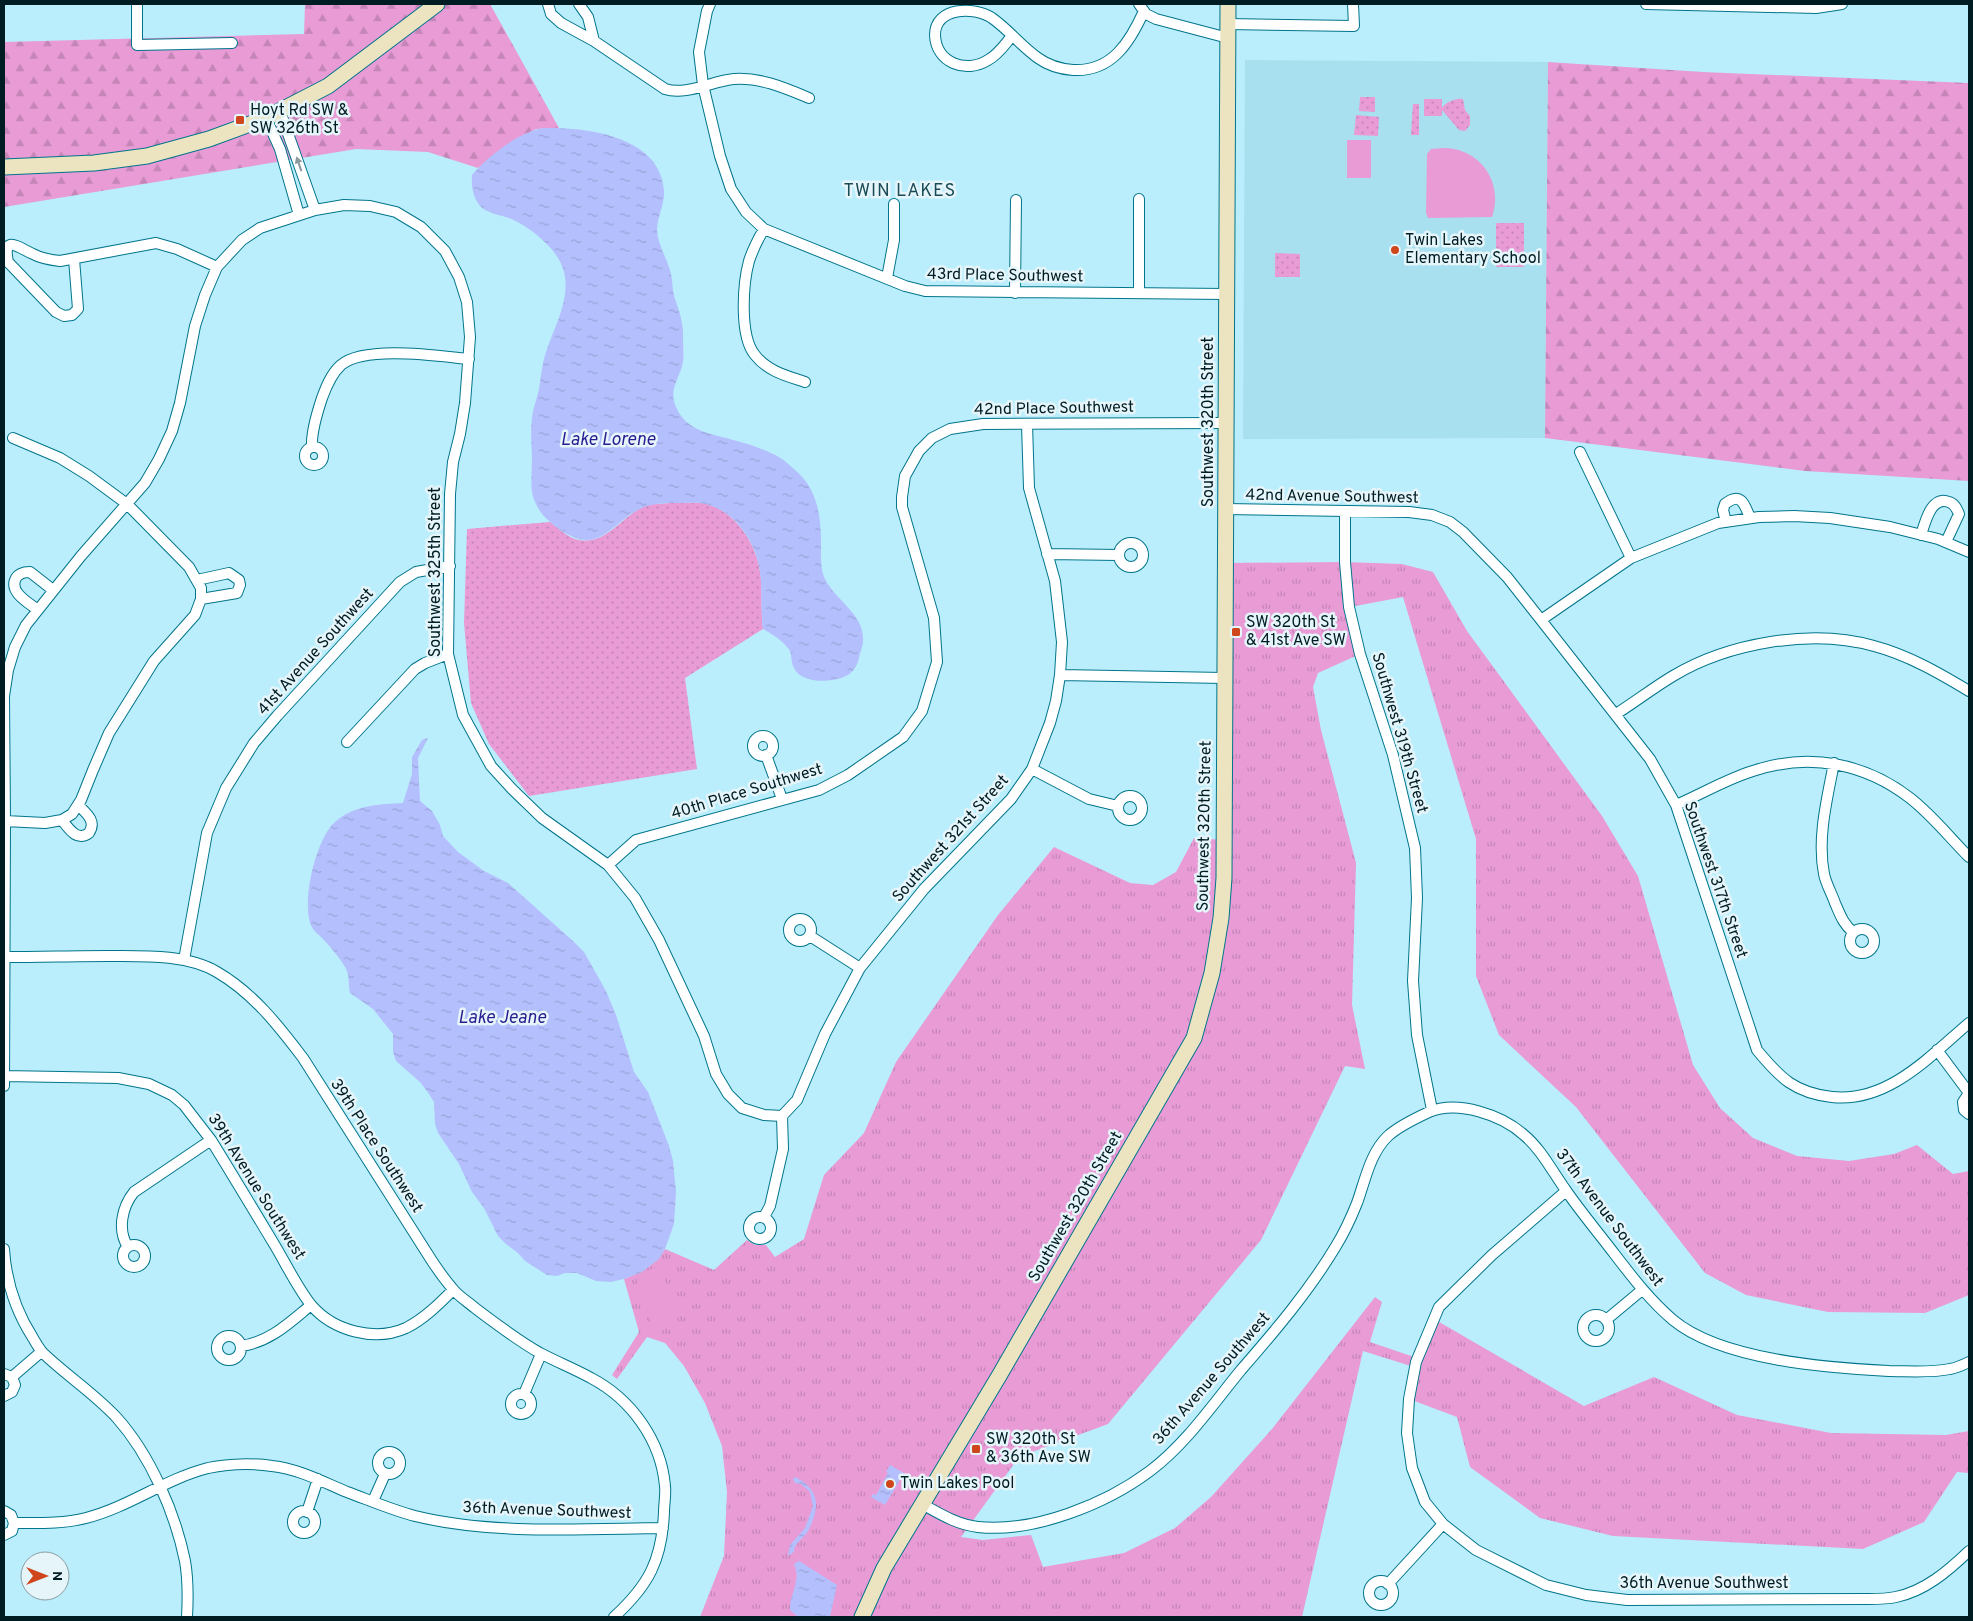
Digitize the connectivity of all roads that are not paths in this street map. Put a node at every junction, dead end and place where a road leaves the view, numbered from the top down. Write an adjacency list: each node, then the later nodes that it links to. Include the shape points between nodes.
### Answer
1 (137, 4): 14 (street, via 136,45)
2 (437, 4): 17 (main road, via 328,86)
3 (548, 4): 13 (street, via 555,19)
4 (579, 4): 13 (street, via 588,17)
5 (710, 4): 15 (street, via 699,52)
6 (1228, 4): 11 (main road, Southwest 320th Street)
7 (1353, 4): 11 (street, via 1354,26)
8 (1646, 4): 9 (street, via 1816,8)
9 (1842, 4)
10 (1141, 8): 11 (street, via 1156,19); 12 (street, via 1135,30 1125,47 1106,63 1094,68 1068,70 1048,64)
11 (1228, 31): 31 (main road, Southwest 320th Street)
12 (1012, 36): 12 (street, via 989,16 962,11 949,13 940,19 935,36 938,50 946,59 965,66 988,61)
13 (594, 41): 15 (street, via 665,89 677,91)
14 (232, 43)
15 (703, 86): 16 (street, via 730,80 753,80); 25 (street, via 731,189 746,212)
16 (808, 98)
17 (280, 111): 18 (main road); 23 (street, one-way to 17)
18 (266, 118): 19 (main road, via 210,139 147,156 94,163); 24 (street, via 280,149)
19 (4, 167)
20 (1139, 199): 30 (street)
21 (1016, 200): 29 (street)
22 (894, 204): 28 (street, via 894,240)
23 (315, 210): 24 (street); 32 (street, Southwest 325th Street, via 344,205 370,206 396,212 421,227 445,251 459,277 467,302)
24 (299, 215): 27 (street, via 260,228 242,240)
25 (764, 229): 28 (street, 43rd Place Southwest); 33 (street, via 747,271 745,319 748,343 766,366)
26 (74, 259): 26 (street, via 48,260 15,244 6,248 8,262 56,312 64,316 72,315 78,309); 27 (street, via 156,243)
27 (217, 267): 39 (street, via 196,326 172,431 145,483)
28 (887, 278): 29 (street, 43rd Place Southwest, via 926,291)
29 (1014, 292): 30 (street, 43rd Place Southwest)
30 (1139, 293): 31 (street, 43rd Place Southwest)
31 (1227, 294): 34 (main road, Southwest 320th Street)
32 (469, 359): 37 (street, via 381,354 355,357 341,366 328,382 319,405); 50 (street, Southwest 325th Street, via 450,494)
33 (806, 382)
34 (1226, 423): 35 (street, 42nd Place Southwest); 40 (main road, Southwest 320th Street)
35 (1027, 424): 47 (street, Southwest 321st Street, via 1029,488); 56 (street, 42nd Place Southwest, via 970,424 946,430 925,444 906,476 902,507 930,602)
36 (13, 438): 39 (street, via 60,458)
37 (312, 447)
38 (1580, 452): 49 (street)
39 (128, 504): 51 (street, via 189,567); 52 (street)
40 (1226, 509): 41 (street, 42nd Avenue Southwest); 59 (main road, Southwest 320th Street)
41 (1345, 512): 55 (street, 42nd Avenue Southwest, via 1409,512 1432,515 1450,522 1507,577); 84 (street, Southwest 319th Street, via 1349,607 1360,654 1393,755 1415,848 1418,898 1413,981 1417,1035)
42 (1750, 518): 43 (street); 43 (street, via 1744,503 1734,499 1725,504); 44 (street, via 1830,518)
43 (1726, 522): 49 (street, via 1687,534)
44 (1921, 535): 45 (street); 45 (street, via 1931,508 1938,502 1947,501 1955,506 1958,514)
45 (1946, 542): 46 (street)
46 (1969, 552)
47 (1047, 554): 48 (street); 58 (street, Southwest 321st Street, via 1055,581 1061,634)
48 (1119, 555)
49 (1631, 558): 55 (street)
50 (450, 566): 57 (street, Southwest 325th Street); 77 (street, 41st Avenue Southwest, via 416,572 400,582 254,743 226,788 207,833)
51 (199, 584): 53 (street); 53 (street, via 229,573 239,580 240,585 237,593)
52 (53, 590): 54 (street); 54 (street, via 30,572 18,575 14,583 16,591)
53 (201, 599): 67 (street, via 195,615 154,661 110,733)
54 (38, 610): 71 (street, via 26,625 8,670 4,696)
55 (1541, 620): 61 (street, Southwest 317th Street)
56 (936, 638): 66 (street, 40th Place Southwest, via 937,662 930,688 922,712 903,737 848,775 819,790)
57 (448, 654): 62 (street, via 414,669); 73 (street, Southwest 325th Street, via 463,715 491,766 542,818)
58 (1060, 676): 59 (street); 65 (street, Southwest 321st Street, via 1052,716)
59 (1224, 678): 107 (main road, Southwest 320th Street, via 1221,918 1212,973 1194,1038)
60 (1969, 691): 61 (street, via 1909,658 1873,645 1837,638 1810,638 1749,646 1724,654 1673,676)
61 (1616, 714): 68 (street, Southwest 317th Street, via 1650,759)
62 (348, 742)
63 (766, 755): 66 (street)
64 (1834, 763): 68 (street, via 1786,762 1754,770); 72 (street, via 1863,770 1911,799); 74 (street, via 1823,827 1824,875 1844,924)
65 (1032, 770): 69 (street, via 1089,799); 78 (street, Southwest 321st Street, via 1011,799 924,889)
66 (782, 799): 73 (street, 40th Place Southwest, via 636,840)
67 (78, 805): 70 (street); 70 (street, via 92,822 90,833 75,834)
68 (1676, 805): 80 (street, Southwest 317th Street, via 1758,1050 1772,1069 1789,1084 1818,1095 1863,1096 1882,1090)
69 (1118, 806)
70 (62, 820): 71 (street, via 45,823)
71 (5, 821): 76 (street)
72 (1969, 857)
73 (608, 865): 86 (street, Southwest 325th Street, via 635,898 659,940 704,1036 716,1074 728,1094 742,1108 764,1115)
74 (1853, 932)
75 (810, 936): 78 (street)
76 (5, 958): 77 (street, 39th Place Southwest, via 154,956); 81 (street)
77 (184, 960): 92 (street, 39th Place Southwest, via 216,971 254,998 280,1027)
78 (860, 968): 86 (street, Southwest 321st Street, via 825,1034 797,1100)
79 (1969, 1023): 80 (street)
80 (1936, 1050): 83 (street)
81 (4, 1076): 82 (street); 87 (street, 39th Avenue Southwest, via 118,1078 149,1084 184,1105)
82 (4, 1086)
83 (1969, 1093): 85 (street, via 1963,1102 1964,1110)
84 (1432, 1110): 88 (street, 37th Avenue Southwest, via 1460,1108 1488,1113 1509,1122 1528,1137); 107 (street, 36th Avenue Southwest, via 1387,1137 1376,1152 1338,1243 1307,1290 1179,1444 1150,1470 1117,1492 1072,1513 1026,1524 978,1527 949,1519)
85 (1969, 1114)
86 (782, 1116): 89 (street, via 783,1148 770,1206)
87 (211, 1140): 90 (street, via 140,1186 128,1200 122,1231); 94 (street, 39th Avenue Southwest)
88 (1566, 1191): 93 (street, 37th Avenue Southwest); 111 (street, 36th Avenue Southwest, via 1492,1255 1439,1307 1419,1352 1409,1399 1407,1433 1412,1468 1425,1502)
89 (764, 1217)
90 (128, 1247)
91 (4, 1249): 97 (street, via 13,1300)
92 (453, 1290): 94 (street, 39th Avenue Southwest, via 415,1323 388,1333 347,1329 330,1321); 98 (street, 39th Place Southwest, via 500,1328)
93 (1642, 1290): 95 (street); 99 (street, 37th Avenue Southwest, via 1688,1331 1745,1352 1856,1369 1950,1370)
94 (311, 1305): 96 (street, via 275,1334)
95 (1606, 1320)
96 (241, 1346)
97 (42, 1352): 100 (street); 105 (street, via 118,1419)
98 (541, 1354): 101 (street); 112 (street, 39th Place Southwest, via 608,1388 630,1408 648,1432 660,1459 665,1486)
99 (1969, 1362)
100 (8, 1376): 102 (street, via 14,1389)
101 (524, 1394)
102 (4, 1396)
103 (385, 1474): 106 (street)
104 (318, 1479): 105 (street, 36th Avenue Southwest, via 272,1466 232,1465 208,1468); 106 (street, 36th Avenue Southwest); 109 (street)
105 (160, 1487): 110 (street, 36th Avenue Southwest, via 124,1505 85,1518 51,1523); 116 (street, via 170,1508 185,1563)
106 (374, 1501): 112 (street, 36th Avenue Southwest, via 413,1515 451,1523 553,1529)
107 (922, 1504): 118 (main road, Southwest 320th Street, via 876,1584)
108 (4, 1511): 110 (street, via 11,1515)
109 (308, 1512)
110 (14, 1523): 113 (street, via 12,1531)
111 (1443, 1524): 114 (street, 36th Avenue Southwest, via 1476,1550 1546,1585 1586,1595 1627,1600 1868,1600 1896,1597 1915,1591 1945,1573); 115 (street)
112 (663, 1528): 117 (street, via 658,1557 646,1581 631,1602)
113 (4, 1535)
114 (1969, 1551)
115 (1388, 1584)
116 (187, 1617)
117 (614, 1617)
118 (862, 1617)

